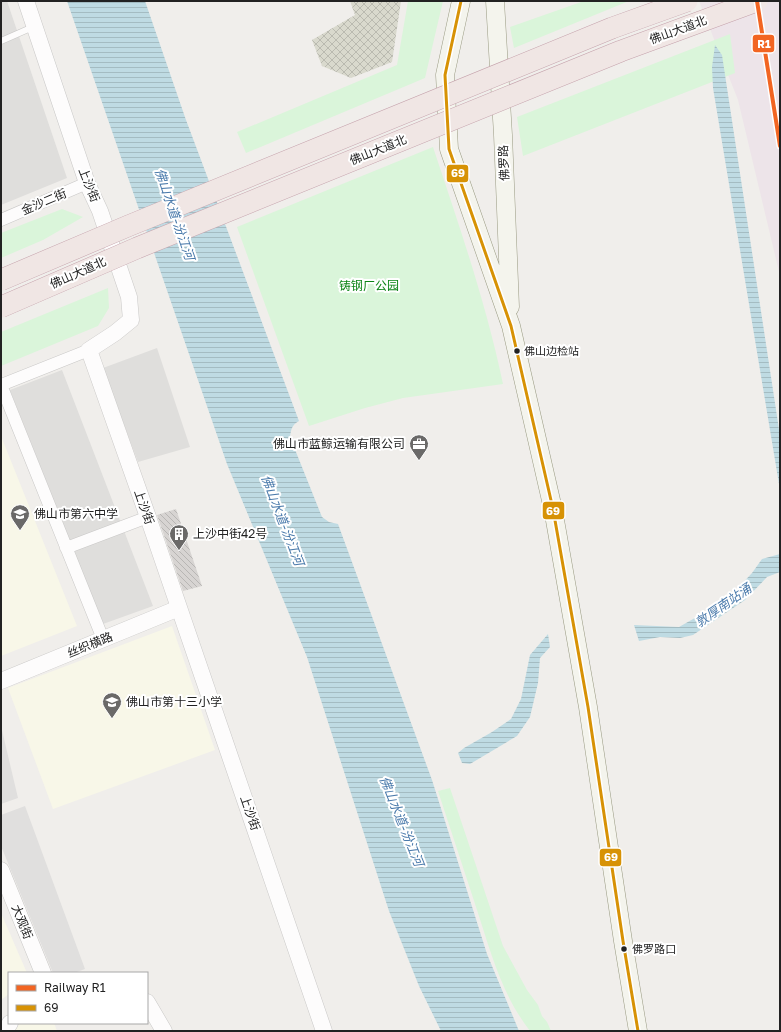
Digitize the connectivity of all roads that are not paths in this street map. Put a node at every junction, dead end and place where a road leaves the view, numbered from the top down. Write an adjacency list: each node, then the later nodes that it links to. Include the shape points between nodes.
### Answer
1 (26, 1): 6 (street, 上沙街)
2 (461, 1): 12 (main road, 佛罗路, via 445,75 449,149)
3 (495, 1): 12 (main road, 佛罗路)
4 (687, 1): 10 (highway, 佛山大道北, bridge, via 612,28)
5 (757, 1): 11 (highway, 佛山大道北, bridge, via 606,57 137,248)
6 (35, 26): 7 (lane); 8 (street, 上沙街)
7 (1, 41)
8 (87, 183): 9 (street, 金沙二街); 13 (street, 上沙街, via 100,211 129,297 131,320)
9 (1, 220)
10 (1, 280)
11 (1, 307)
12 (511, 326): 25 (main road, 佛罗路, via 553,509 588,707)
13 (89, 350): 14 (street); 15 (street, 上沙街)
14 (1, 385): 16 (street)
15 (148, 516): 16 (street); 17 (street, 上沙街)
16 (66, 548): 18 (street)
17 (179, 608): 18 (street, 丝织横路); 24 (street, 上沙街)
18 (103, 639): 19 (street, 丝织横路)
19 (1, 681)
20 (1, 870): 21 (street, 大观街)
21 (43, 972)
22 (148, 1004): 23 (street)
23 (164, 1031)
24 (324, 1031)
25 (638, 1031)

